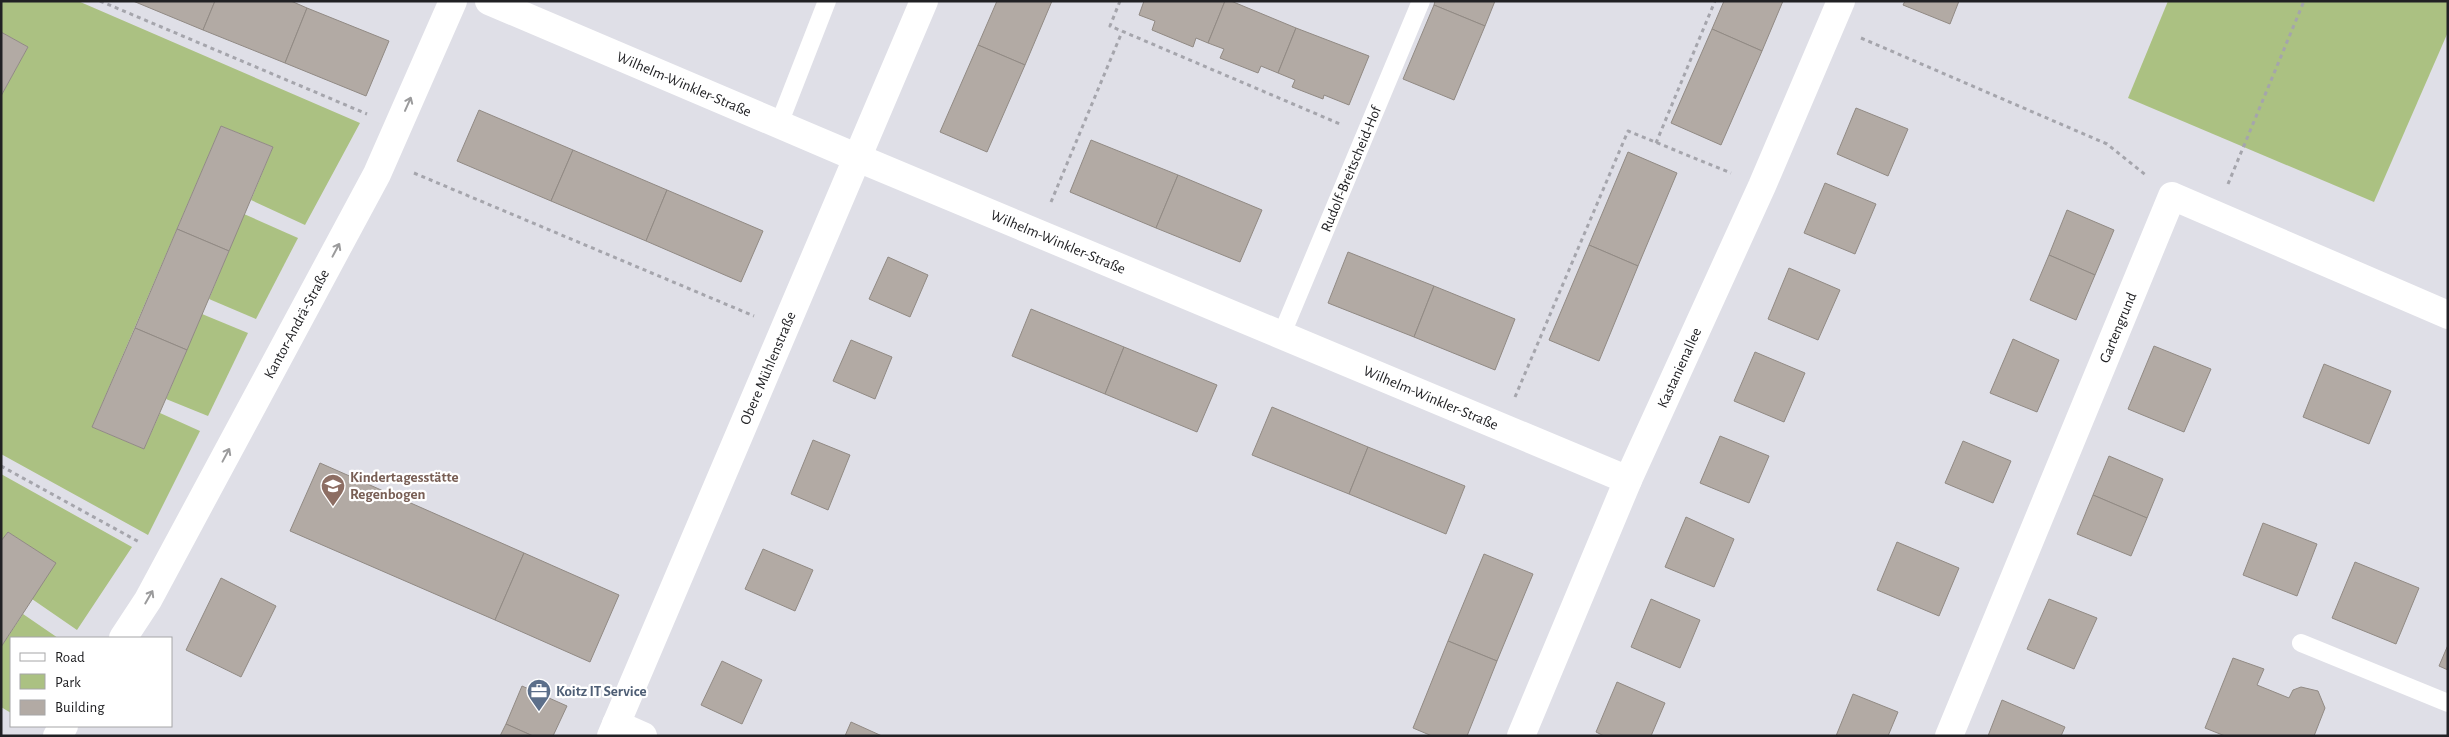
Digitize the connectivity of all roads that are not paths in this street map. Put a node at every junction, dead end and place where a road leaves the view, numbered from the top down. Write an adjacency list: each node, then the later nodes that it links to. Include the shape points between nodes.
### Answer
1 (453, 1): 12 (street, Kantor-Andrä-Straße, one-way to 1, via 148,600 383,160)
2 (489, 1): 7 (street, Wilhelm-Winkler-Straße)
3 (827, 1): 7 (lane)
4 (924, 1): 8 (street, Obere Mühlenstraße)
5 (1420, 1): 10 (lane, Rudolf-Breitscheid-Hof)
6 (1836, 13): 11 (street, Kastanienallee, via 1762,186)
7 (778, 124): 8 (street, Wilhelm-Winkler-Straße)
8 (858, 158): 10 (street, Wilhelm-Winkler-Straße); 15 (street, Obere Mühlenstraße)
9 (2448, 314): 18 (street, Gartengrund, via 2172,196)
10 (1281, 336): 11 (street, Wilhelm-Winkler-Straße)
11 (1628, 480): 17 (street, Kastanienallee)
12 (123, 637)
13 (2301, 643): 14 (lane)
14 (2448, 703)
15 (613, 730): 16 (street)
16 (643, 736)
17 (1521, 736)
18 (1949, 736)

